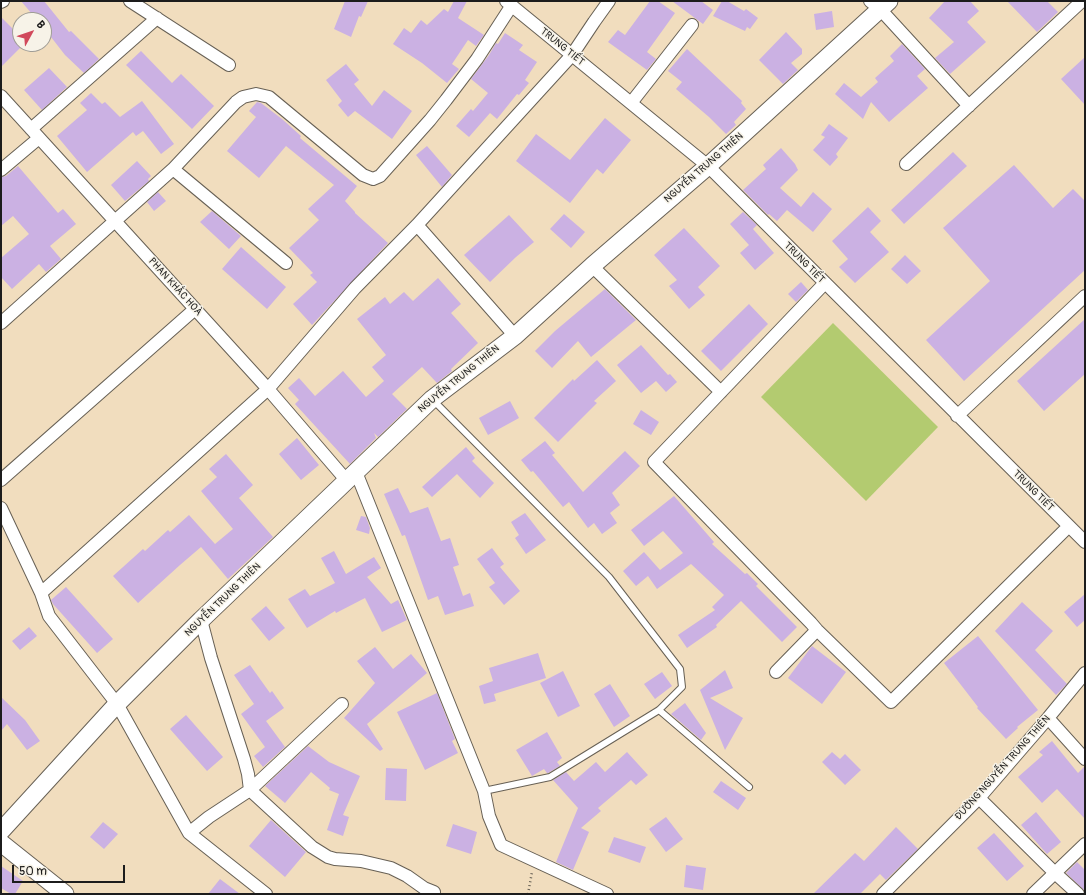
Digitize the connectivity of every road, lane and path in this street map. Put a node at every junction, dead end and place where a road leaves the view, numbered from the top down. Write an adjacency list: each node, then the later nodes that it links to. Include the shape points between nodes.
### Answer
1 (130, 1): 6 (street)
2 (609, 1): 8 (street)
3 (1082, 1): 12 (street)
4 (509, 3): 8 (street, TRUNG TIẾT); 17 (street, via 477,59 430,120 377,178 363,175 269,97 256,94 243,97 236,102)
5 (880, 4): 12 (street); 16 (street, NGUYỄN TRUNG THIÊN)
6 (157, 18): 9 (street); 13 (street)
7 (692, 25): 11 (street)
8 (572, 55): 11 (street, TRUNG TIẾT); 20 (street)
9 (229, 65)
10 (1, 96): 13 (street, PHAN KHẮC HOÀ)
11 (631, 103): 16 (street, TRUNG TIẾT)
12 (969, 106): 15 (street)
13 (31, 129): 14 (street, PHAN KHẮC HOÀ)
14 (39, 138): 18 (street); 19 (street, PHAN KHẮC HOÀ)
15 (906, 164)
16 (708, 166): 22 (street, NGUYỄN TRUNG THIÊN); 23 (street, TRUNG TIẾT)
17 (173, 169): 19 (street); 21 (street)
18 (1, 170)
19 (115, 222): 25 (street, PHAN KHẮC HOÀ); 26 (street)
20 (417, 225): 27 (street); 28 (street, via 355,288)
21 (286, 263)
22 (592, 266): 27 (street, NGUYỄN TRUNG THIÊN); 29 (street)
23 (824, 284): 29 (street); 31 (street, TRUNG TIẾT)
24 (1085, 296): 31 (street)
25 (195, 309): 28 (street, PHAN KHẮC HOÀ); 33 (street)
26 (1, 323)
27 (515, 336): 30 (street, NGUYỄN TRUNG THIÊN)
28 (268, 389): 32 (street, PHAN KHẮC HOÀ); 37 (street)
29 (721, 392): 39 (street, via 654,462)
30 (432, 399): 32 (street, NGUYỄN TRUNG THIÊN); 44 (lane, via 609,577 680,669 682,687)
31 (957, 416): 35 (street, TRUNG TIẾT)
32 (352, 476): 38 (street, NGUYỄN TRUNG THIÊN); 49 (street, PHAN KHẮC HOÀ)
33 (1, 480)
34 (1, 508): 37 (street)
35 (1068, 526): 36 (street, TRUNG TIẾT); 39 (street, via 892,702)
36 (1085, 542)
37 (41, 593): 42 (street, via 49,616)
38 (201, 620): 42 (street, NGUYỄN TRUNG THIÊN); 48 (street, via 244,759)
39 (816, 630): 40 (street)
40 (776, 672)
41 (1085, 673): 45 (street, ĐƯỜNG NGUYỄN TRUNG THIÊN)
42 (117, 704): 51 (street, NGUYỄN TRUNG THIÊN); 52 (street)
43 (342, 704): 48 (street)
44 (659, 710): 47 (lane); 49 (lane, via 550,777)
45 (1048, 718): 46 (street); 50 (street, ĐƯỜNG NGUYỄN TRUNG THIÊN)
46 (1085, 759)
47 (749, 787)
48 (250, 790): 52 (street); 57 (street, via 312,847 328,857 391,868)
49 (484, 791): 55 (street, PHAN KHẮC HOÀ, via 489,816 501,845)
50 (980, 798): 56 (street); 62 (street, ĐƯỜNG NGUYỄN TRUNG THIÊN)
51 (1, 831)
52 (189, 833): 59 (street)
53 (1, 843): 58 (street)
54 (1085, 844): 56 (street)
55 (534, 860): 60 (path); 61 (street, PHAN KHẮC HOÀ)
56 (1055, 873): 63 (street); 64 (street)
57 (434, 892)
58 (65, 894)
59 (266, 894)
60 (528, 894)
61 (607, 894)
62 (883, 894)
63 (1032, 894)
64 (1078, 894)

